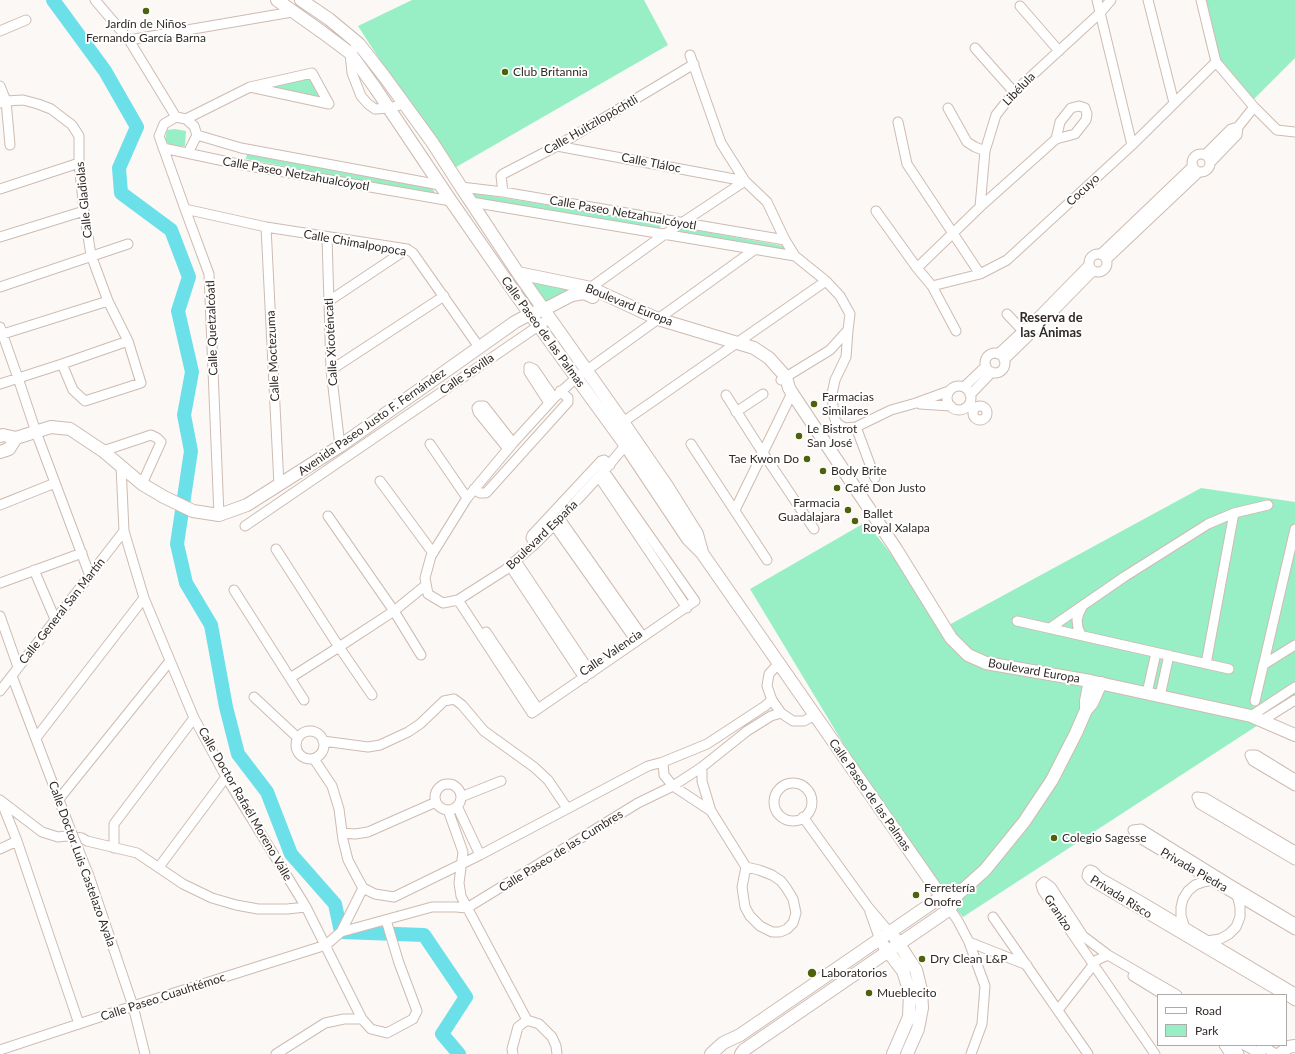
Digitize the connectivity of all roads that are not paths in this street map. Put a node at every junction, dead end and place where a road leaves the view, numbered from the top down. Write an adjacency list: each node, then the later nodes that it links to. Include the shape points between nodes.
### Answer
1 (95, 0): 13 (street)
2 (277, 0): 8 (street, Calle Paseo de las Palmas)
3 (301, 0): 8 (street, via 303,4 299,11); 14 (street, Calle Paseo de las Palmas)
4 (1097, 0): 10 (street)
5 (1111, 0): 10 (street, Libélula)
6 (1148, 0): 25 (street)
7 (1201, 0): 19 (street)
8 (292, 6): 13 (street); 17 (street, Calle Paseo de las Palmas)
9 (1020, 6): 16 (street)
10 (1100, 13): 16 (street, Libélula); 37 (street)
11 (26, 20): 12 (street)
12 (0, 31)
13 (129, 40): 30 (street)
14 (359, 44): 17 (street); 26 (street, Calle Paseo de las Palmas)
15 (975, 48): 23 (street)
16 (1060, 50): 23 (street, Libélula)
17 (350, 54): 28 (street, Calle Paseo de las Palmas)
18 (690, 55): 20 (street)
19 (1216, 62): 25 (street, Cocuyo); 27 (street)
20 (694, 64): 38 (street, Calle Huitzilopóchtli); 47 (street, via 720,143)
21 (0, 86): 24 (street)
22 (250, 87): 22 (street, via 279,93 329,104 312,73); 31 (street)
23 (1014, 92): 41 (street, Libélula, via 996,115)
24 (3, 102): 36 (street); 44 (street, Calle Gladiolas, via 23,100 38,104 51,109 72,125 79,136)
25 (1174, 103): 37 (street, Cocuyo)
26 (404, 104): 28 (street); 49 (street, Calle Paseo de las Palmas)
27 (1254, 107): 33 (street, via 1277,130); 43 (street, via 1238,127 1231,128)
28 (389, 108): 48 (street, Calle Paseo de las Palmas)
29 (948, 108): 41 (street, via 967,142)
30 (176, 118): 31 (street); 39 (street, via 164,124 159,136)
31 (186, 119): 34 (street, via 194,126)
32 (898, 122): 60 (street, via 907,164)
33 (1295, 132)
34 (198, 136): 40 (street, Calle Paseo Netzahualcóyotl); 42 (street)
35 (1056, 139): 54 (street)
36 (10, 145)
37 (1132, 145): 74 (street, Cocuyo, via 1007,260)
38 (557, 146): 47 (street, Calle Tláloc); 51 (street, Calle Huitzilopóchtli, via 503,174)
39 (163, 148): 42 (street); 55 (street, Calle Quetzalcóatl)
40 (241, 148): 45 (street); 48 (street, Calle Paseo Netzahualcóyotl)
41 (985, 151): 54 (street, Libélula)
42 (188, 153): 45 (street, Calle Paseo Netzahualcóyotl)
43 (1207, 159): 46 (street, via 1207,170); 46 (street, via 1199,155 1194,158 1192,164)
44 (79, 163): 50 (street); 56 (street, Calle Gladiolas)
45 (238, 164): 52 (street, Calle Paseo Netzahualcóyotl)
46 (1196, 169): 70 (street)
47 (744, 181): 58 (street); 64 (street, via 767,202)
48 (440, 185): 52 (street, Calle Paseo de las Palmas)
49 (460, 187): 51 (street, Calle Paseo Netzahualcóyotl); 53 (street, Calle Paseo de las Palmas)
50 (0, 189)
51 (503, 192): 58 (street, Calle Paseo Netzahualcóyotl)
52 (451, 201): 80 (street, Calle Paseo de las Palmas)
53 (471, 202): 61 (street, Calle Paseo Netzahualcóyotl); 73 (street, Calle Paseo de las Palmas)
54 (980, 207): 60 (street)
55 (185, 209): 59 (street, Calle Chimalpopoca); 142 (street, Calle Quetzalcóatl, via 209,274)
56 (84, 211): 62 (street); 68 (street, Calle Gladiolas)
57 (876, 211): 71 (street)
58 (684, 223): 61 (street); 64 (street, Calle Paseo Netzahualcóyotl)
59 (266, 227): 63 (street, Calle Chimalpopoca); 134 (street, Calle Moctezuma)
60 (953, 233): 71 (street); 74 (street)
61 (665, 234): 67 (street, Calle Paseo Netzahualcóyotl); 78 (street)
62 (0, 237)
63 (327, 237): 66 (street, Calle Chimalpopoca); 82 (street, Calle Xicoténcatl)
64 (785, 240): 69 (street)
65 (128, 244): 68 (street)
66 (407, 249): 79 (street, Calle Chimalpopoca, via 413,253); 82 (street)
67 (754, 250): 69 (street, Calle Paseo Netzahualcóyotl); 88 (street)
68 (91, 255): 77 (street); 81 (street, Calle Gladiolas)
69 (795, 256): 75 (street)
70 (1104, 257): 72 (street, via 1093,255 1089,259); 72 (street, via 1107,266 1105,269 1100,272)
71 (917, 268): 76 (street)
72 (1091, 268): 86 (street)
73 (518, 273): 78 (street, Boulevard Europa); 84 (street, Calle Paseo de las Palmas)
74 (980, 274): 76 (street, Cocuyo)
75 (826, 281): 90 (street, via 840,296 850,314); 95 (street)
76 (932, 286): 91 (street)
77 (0, 287)
78 (587, 290): 84 (street, Boulevard Europa, via 572,295); 88 (street, Boulevard Europa)
79 (444, 296): 96 (street, Calle Chimalpopoca); 100 (street)
80 (517, 296): 83 (street, Calle Paseo de las Palmas); 87 (street, via 519,309)
81 (108, 301): 93 (street); 94 (street, Calle Gladiolas)
82 (328, 302): 100 (street, Calle Xicoténcatl)
83 (530, 314): 84 (street, Avenida Paseo Justo F. Fernández); 87 (street, Avenida Paseo Justo F. Fernández); 89 (street, Calle Paseo de las Palmas)
84 (547, 314): 89 (street, Calle Sevilla); 101 (street, Calle Paseo de las Palmas)
85 (1007, 314): 92 (street)
86 (1042, 318): 92 (street); 97 (street)
87 (515, 322): 96 (street, Avenida Paseo Justo F. Fernández)
88 (654, 322): 95 (street, Boulevard Europa); 101 (street)
89 (538, 326): 103 (street, Calle Paseo de las Palmas); 143 (street, Calle Sevilla)
90 (848, 330): 105 (street, via 830,350); 116 (street, via 846,357 835,380 832,407 836,422 845,428)
91 (956, 331)
92 (1023, 331): 97 (street)
93 (1, 332): 102 (street)
94 (128, 341): 98 (street); 98 (street, Calle Gladiolas, via 140,383 85,401 73,390)
95 (735, 344): 105 (street, Boulevard Europa, via 764,362); 115 (street)
96 (479, 347): 123 (street, Avenida Paseo Justo F. Fernández)
97 (1001, 357): 99 (street, via 1004,366 1001,371); 99 (street, via 995,353 990,355 986,360)
98 (62, 364): 102 (street)
99 (989, 369): 106 (street); 111 (street)
100 (331, 370): 123 (street, Calle Xicoténcatl)
101 (587, 370): 103 (street); 115 (street, Calle Paseo de las Palmas)
102 (18, 378): 104 (street); 117 (street)
103 (576, 378): 110 (street); 124 (street, Calle Paseo de las Palmas)
104 (0, 384)
105 (787, 385): 127 (street); 191 (street, Boulevard Europa, via 896,549 951,638 968,655 986,663)
106 (964, 387): 107 (street, via 955,386); 111 (street, via 969,392)
107 (949, 391): 112 (street); 113 (street, via 947,398)
108 (763, 394): 114 (street)
109 (726, 395): 114 (street)
110 (554, 397): 135 (street); 135 (street, via 568,398 568,402 486,493)
111 (972, 402): 113 (street, via 961,409)
112 (916, 404): 113 (street); 116 (street, via 891,410)
113 (951, 406)
114 (736, 412): 127 (street)
115 (623, 422): 119 (street, Calle Paseo de las Palmas)
116 (856, 427): 130 (street)
117 (36, 432): 120 (street); 125 (street, via 51,428 70,429); 132 (street)
118 (0, 436): 120 (street)
119 (632, 436): 124 (street, Boulevard España); 155 (street, Calle Paseo de las Palmas, via 697,534)
120 (16, 438): 126 (street, via 9,448)
121 (430, 444): 136 (street)
122 (691, 444): 140 (street)
123 (340, 446): 134 (street, Avenida Paseo Justo F. Fernández)
124 (626, 446): 129 (street, Boulevard España); 155 (street, Calle Paseo de las Palmas, via 688,539)
125 (103, 451): 128 (street); 133 (street, via 151,435 157,438 161,442)
126 (0, 452)
127 (763, 453): 140 (street); 148 (street)
128 (121, 466): 133 (street); 150 (street, Calle Doctor Rafaél Moreno Valle)
129 (604, 471): 145 (street, Boulevard España); 146 (street); 151 (street, via 604,460 532,535)
130 (875, 478)
131 (380, 481): 156 (street)
132 (55, 483): 137 (street); 154 (street)
133 (142, 484): 142 (street, via 193,510)
134 (279, 485): 138 (street, Avenida Paseo Justo F. Fernández)
135 (474, 489): 136 (street)
136 (467, 498): 156 (street)
137 (0, 505)
138 (247, 505): 142 (street, Avenida Paseo Justo F. Fernández); 143 (street)
139 (1268, 505): 141 (street)
140 (734, 510): 157 (street)
141 (1234, 513): 169 (street, via 1208,524); 184 (street)
142 (219, 515)
143 (260, 516): 147 (street, Calle Sevilla)
144 (328, 516): 170 (street)
145 (557, 522): 151 (street, Boulevard España); 176 (street)
146 (635, 523): 158 (street); 160 (street)
147 (245, 526)
148 (814, 529)
149 (1295, 529): 153 (street)
150 (124, 531): 162 (street, Calle General San Martín); 166 (street, Calle Doctor Rafaél Moreno Valle)
151 (535, 544): 159 (street, Boulevard España)
152 (276, 549): 178 (street)
153 (1293, 551): 185 (street)
154 (82, 553): 161 (street); 162 (street)
155 (702, 553): 183 (street, Calle Paseo de las Palmas)
156 (433, 554): 164 (street, via 425,578)
157 (767, 560)
158 (668, 562): 160 (street); 168 (street, Calle Valencia, via 694,600)
159 (513, 564): 167 (street, Boulevard España); 188 (street)
160 (660, 567): 168 (street)
161 (34, 570): 163 (street); 172 (street)
162 (90, 576): 172 (street, Calle General San Martín)
163 (0, 583)
164 (426, 585): 167 (street, via 428,594 443,602); 170 (street)
165 (234, 590): 190 (street)
166 (144, 598): 182 (street, Calle Doctor Rafaél Moreno Valle); 210 (street)
167 (460, 598): 188 (street, Calle Valencia, via 534,708)
168 (685, 606): 176 (street, Calle Valencia)
169 (1083, 606): 174 (street); 175 (street, via 1077,620)
170 (394, 611): 178 (street); 180 (street)
171 (0, 616): 186 (street)
172 (55, 619): 186 (street, Calle General San Martín)
173 (1017, 621): 174 (street)
174 (1050, 628): 175 (street)
175 (1081, 635): 179 (street)
176 (638, 637): 188 (street, Calle Valencia)
177 (1295, 645): 185 (street)
178 (339, 648): 190 (street); 195 (street)
179 (1156, 652): 181 (street); 194 (street)
180 (421, 655)
181 (1169, 656): 184 (street); 196 (street)
182 (170, 660): 205 (street, Calle Doctor Rafaél Moreno Valle); 222 (street)
183 (779, 663): 199 (street, via 769,674 767,686); 203 (street, Calle Paseo de las Palmas)
184 (1206, 664): 187 (street)
185 (1263, 665): 201 (street)
186 (18, 667): 189 (street, Calle General San Martín)
187 (1229, 669)
188 (586, 673)
189 (12, 676): 193 (street, Calle General San Martín); 210 (street, Calle Doctor Luis Castelazo Ayala)
190 (290, 678): 198 (street)
191 (1096, 682): 194 (street, Boulevard Europa); 244 (street, via 1086,701 1086,710 1052,780 1024,822 985,870)
192 (1295, 687): 204 (street)
193 (0, 691)
194 (1147, 693): 196 (street, Boulevard Europa)
195 (372, 695)
196 (1160, 696): 204 (street, Boulevard Europa)
197 (254, 697): 211 (street)
198 (304, 700)
199 (772, 700): 202 (street); 207 (street)
200 (1295, 700): 206 (street)
201 (1255, 701)
202 (781, 713): 203 (street, via 793,721 804,721); 208 (street, Calle Paseo de las Cumbres, via 771,716)
203 (815, 715): 246 (street, Calle Paseo de las Palmas)
204 (1251, 716): 206 (street, Boulevard Europa)
205 (194, 718): 216 (street, Calle Doctor Rafaél Moreno Valle); 233 (street, via 114,824)
206 (1263, 720): 209 (street, Boulevard Europa)
207 (741, 722): 208 (street); 214 (street, via 707,744)
208 (747, 731): 215 (street, Calle Paseo de las Cumbres)
209 (1295, 735)
210 (36, 738): 222 (street, Calle Doctor Luis Castelazo Ayala)
211 (298, 738): 212 (street, via 309,731 318,734); 213 (street, via 296,748 301,756)
212 (324, 741): 213 (street, via 321,754); 226 (street, via 368,747 380,745 408,732 444,701 454,699 484,731 548,780)
213 (314, 759): 231 (street, via 332,786)
214 (663, 762): 219 (street, via 664,775); 226 (street, via 648,766)
215 (702, 767): 219 (street, Calle Paseo de las Cumbres); 228 (street, via 702,781)
216 (226, 777): 238 (street); 248 (street, Calle Doctor Rafaél Moreno Valle)
217 (1295, 779): 220 (street, via 1256,755 1250,755 1253,760)
218 (501, 782): 221 (street)
219 (673, 786): 228 (street); 250 (street, Calle Paseo de las Cumbres, via 631,807)
220 (1295, 786)
221 (461, 797): 224 (street, via 455,785 445,784 437,789); 225 (street)
222 (59, 799): 274 (street, Calle Doctor Luis Castelazo Ayala, bridge, via 89,876)
223 (1, 801): 232 (street); 233 (street, via 42,832 58,837 82,838)
224 (436, 802): 227 (street, via 441,808); 231 (street, via 368,832)
225 (457, 806): 227 (street); 235 (street)
226 (568, 808): 235 (street)
227 (448, 810): 237 (street, via 463,852)
228 (711, 811): 239 (street)
229 (803, 817): 229 (street, via 810,808 810,795 797,783 784,784 774,799 776,811 785,819 798,820); 249 (street)
230 (1246, 826): 230 (street, via 1205,798 1197,797 1200,804); 236 (street)
231 (342, 832): 243 (street, via 348,860)
232 (17, 841): 234 (street); 279 (street)
233 (114, 848): 238 (street, via 137,853)
234 (0, 849)
235 (480, 855): 237 (street)
236 (1294, 855)
237 (462, 862): 243 (street, via 394,897 375,894); 250 (street, via 459,883 461,896)
238 (159, 867): 248 (street, via 183,884 212,898 236,905 258,909)
239 (746, 867): 239 (street, via 742,887 745,907 750,916 760,926 772,932 787,929 796,913 787,889 772,875)
240 (1222, 879): 241 (street); 241 (street, Privada Piedra, via 1176,855); 242 (street, Privada Piedra)
241 (1211, 881): 245 (street, Privada Piedra); 256 (street, via 1195,885 1183,899 1181,916)
242 (1233, 886): 245 (street); 253 (street, Privada Piedra)
243 (364, 888): 258 (street)
244 (957, 895): 246 (street); 251 (street)
245 (1238, 896): 253 (street, Privada Piedra); 262 (street, via 1240,917 1236,927 1220,939)
246 (941, 897): 251 (street, Calle Paseo de las Palmas); 259 (street)
247 (1139, 904): 247 (street, Privada Risco, via 1093,871 1088,872 1090,880); 256 (street, Privada Risco); 260 (street, Privada Risco)
248 (306, 907): 266 (street, Calle Doctor Rafaél Moreno Valle)
249 (868, 907): 259 (street); 261 (street)
250 (467, 908): 254 (street, via 432,907); 278 (street)
251 (950, 909): 263 (street, Calle Paseo de las Palmas); 265 (street)
252 (993, 917): 269 (street)
253 (1278, 917): 255 (street, Privada Piedra); 257 (street, Privada Piedra)
254 (386, 920): 258 (street); 277 (street, via 417,1011 413,1019 387,1033 371,1029)
255 (1295, 922)
256 (1184, 926): 260 (street); 262 (street, Privada Risco)
257 (1295, 930)
258 (341, 932): 266 (street)
259 (890, 933): 261 (street); 265 (street)
260 (1188, 938): 264 (street, Privada Risco)
261 (880, 940): 267 (street); 280 (street)
262 (1209, 941): 264 (street); 270 (street, Privada Risco)
263 (968, 942): 269 (street); 293 (street, Calle Paseo de las Palmas, via 985,986 982,1024)
264 (1198, 943): 270 (street, Privada Risco)
265 (899, 944): 267 (street); 292 (street, via 916,970 921,990 922,1008)
266 (326, 945): 274 (street, Calle Paseo Cuauhtémoc); 277 (street, Calle Doctor Rafaél Moreno Valle)
267 (888, 951): 285 (street, via 903,971 910,992 909,1017); 286 (street)
268 (1100, 959): 268 (street, Granizo, via 1051,887 1044,882 1043,891); 271 (street); 275 (street); 276 (street)
269 (1027, 965): 275 (street)
270 (1253, 972): 272 (street, Privada Risco); 273 (street, Privada Risco)
271 (1163, 992)
272 (1295, 993)
273 (1285, 994)
274 (133, 1006): 279 (street, Calle Paseo Cuauhtémoc); 287 (street, Calle Doctor Luis Castelazo Ayala)
275 (1058, 1010): 294 (street)
276 (1132, 1016): 295 (street); 296 (street)
277 (362, 1019): 288 (street, via 325,1023)
278 (527, 1020): 289 (street, via 518,1027); 290 (street, via 539,1024 552,1037)
279 (79, 1024): 284 (street, Calle Paseo Cuauhtémoc)
280 (734, 1038): 286 (street); 291 (street, via 723,1043)
281 (1294, 1043): 299 (street)
282 (1246, 1046): 297 (street)
283 (1263, 1046): 298 (street)
284 (0, 1050)
285 (895, 1050): 292 (street)
286 (742, 1052)
287 (145, 1054)
288 (276, 1054)
289 (513, 1054)
290 (557, 1054)
291 (711, 1054)
292 (909, 1054)
293 (971, 1054)
294 (1088, 1054)
295 (1155, 1054)
296 (1162, 1054)
297 (1261, 1054)
298 (1276, 1054)
299 (1280, 1054)

